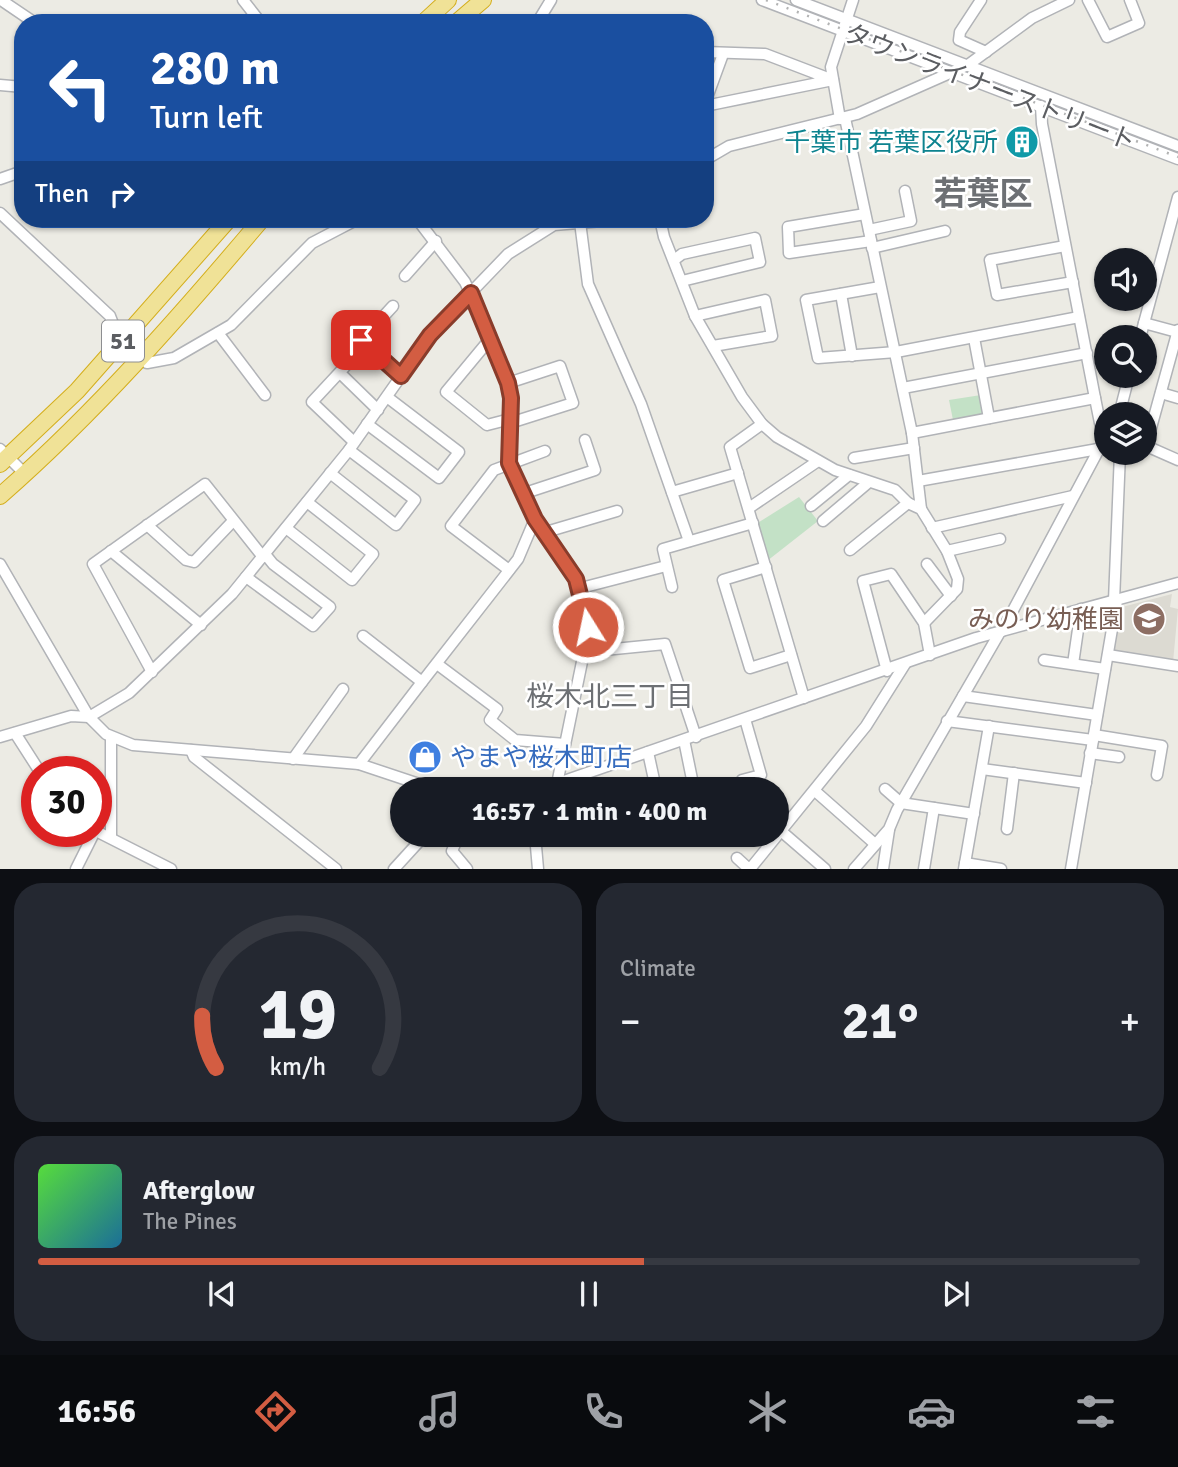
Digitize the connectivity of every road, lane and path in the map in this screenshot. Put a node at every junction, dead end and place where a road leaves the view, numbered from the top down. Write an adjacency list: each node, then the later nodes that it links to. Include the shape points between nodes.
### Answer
1 (1, 0): 12 (street)
2 (243, 0): 13 (street)
3 (448, 0): 14 (highway)
4 (483, 0): 15 (highway)
5 (762, 0): 16 (street, タウンライナーストリート)
6 (796, 0): 16 (street, タウンライナーストリート)
7 (853, 0): 16 (street)
8 (981, 0): 17 (street, via 959,40)
9 (1069, 0): 17 (street, via 1032,18)
10 (1088, 0): 11 (street, via 1107,37 1139,23)
11 (1130, 0)
12 (22, 14)
13 (254, 14)
14 (434, 14)
15 (467, 14)
16 (845, 25): 20 (street, タウンライナーストリート); 21 (street, タウンライナーストリート); 23 (street, via 831,67)
17 (986, 52): 20 (street)
18 (714, 53): 19 (street)
19 (723, 54): 22 (street); 23 (street, via 765,54)
20 (968, 65): 21 (street); 27 (street, タウンライナーストリート)
21 (951, 72): 25 (street, タウンライナーストリート); 26 (street)
22 (714, 79)
23 (833, 80): 24 (street); 26 (street)
24 (714, 102)
25 (1041, 106): 29 (street, タウンライナーストリート); 46 (street)
26 (843, 119): 28 (street, via 729,145); 33 (street)
27 (1178, 146)
28 (714, 154)
29 (1178, 159)
30 (905, 191): 45 (street, via 911,220)
31 (1178, 197): 57 (street)
32 (0, 213): 34 (street)
33 (865, 214): 45 (street); 45 (street, via 788,227 789,253)
34 (14, 226)
35 (16, 228): 60 (street, via 110,316 115,329)
36 (221, 228): 60 (highway, 51)
37 (254, 228): 67 (highway, 51)
38 (341, 228): 59 (street, via 313,243)
39 (425, 228): 44 (street)
40 (549, 228): 52 (street, via 522,243)
41 (581, 228): 106 (street, via 588,284 641,404)
42 (663, 228): 47 (street)
43 (945, 231): 45 (street)
44 (436, 240): 48 (street); 52 (street)
45 (871, 240): 51 (street)
46 (1065, 246): 50 (street); 50 (street, via 990,260 997,295)
47 (674, 260): 49 (street); 49 (street, via 682,254 755,238 760,262)
48 (405, 276)
49 (682, 281): 55 (street)
50 (1073, 282): 56 (street)
51 (880, 287): 53 (street); 65 (street)
52 (471, 293): 62 (street); 71 (street, via 430,335)
53 (841, 293): 68 (street); 68 (street, via 806,300 818,358)
54 (393, 306): 63 (street)
55 (695, 316): 64 (street); 64 (street, via 765,300 772,336)
56 (1079, 317): 61 (street); 66 (street)
57 (1144, 323): 58 (street)
58 (1178, 331): 74 (street)
59 (218, 333): 67 (street, via 174,358 147,363); 75 (street)
60 (126, 337): 93 (highway, 51, via 42,427)
61 (974, 338): 65 (street); 70 (street)
62 (490, 339): 72 (street); 83 (street, via 446,392 487,425)
63 (361, 340): 69 (street); 71 (street)
64 (713, 346): 85 (street)
65 (896, 352): 68 (street); 73 (street)
66 (1087, 353): 70 (street); 77 (street)
67 (143, 356): 102 (highway, 51)
68 (852, 356)
69 (340, 373): 81 (street); 88 (street, via 312,402)
70 (981, 374): 73 (street); 82 (street)
71 (401, 376): 76 (street)
72 (508, 383): 83 (street); 83 (street, via 560,366 573,403)
73 (903, 388): 86 (street)
74 (1161, 393): 78 (street); 80 (street)
75 (265, 395)
76 (387, 397): 81 (street); 84 (street, via 459,452 439,478)
77 (1095, 398): 79 (street); 82 (street)
78 (1178, 398)
79 (1096, 402)
80 (1157, 406)
81 (378, 410): 84 (street)
82 (989, 418): 86 (street)
83 (510, 421): 98 (street)
84 (367, 424): 88 (street)
85 (762, 424): 97 (street); 101 (street, via 730,447)
86 (912, 433): 89 (street)
87 (585, 440): 107 (street, via 595,470)
88 (352, 446): 100 (street); 100 (street, via 415,500 396,525)
89 (914, 448): 95 (street); 104 (street)
90 (1094, 450): 104 (street)
91 (1157, 450): 96 (street)
92 (545, 451): 98 (street)
93 (3, 456): 102 (street)
94 (1094, 457): 109 (street)
95 (854, 458)
96 (1178, 460)
97 (818, 461): 103 (street); 113 (street)
98 (509, 463): 107 (street); 134 (street, via 488,476 451,526)
99 (1120, 465): 140 (street)
100 (330, 473): 110 (street)
101 (738, 473): 106 (street); 113 (street)
102 (25, 474): 108 (highway, 51)
103 (849, 475): 105 (street); 112 (street)
104 (918, 481): 114 (street)
105 (869, 482): 111 (street, via 895,490); 118 (street)
106 (672, 492): 125 (street)
107 (522, 494): 116 (street)
108 (0, 496)
109 (1073, 496): 122 (street); 144 (street)
110 (307, 502): 121 (street); 121 (street, via 373,554 352,580)
111 (908, 503): 114 (street); 126 (street)
112 (811, 506)
113 (749, 508): 119 (street)
114 (921, 509): 122 (street)
115 (617, 511): 123 (street)
116 (535, 519): 123 (street); 134 (street)
117 (233, 521): 120 (street, via 194,562); 120 (street, via 205,484); 129 (street)
118 (823, 521)
119 (753, 523): 125 (street); 133 (street)
120 (148, 525): 127 (street)
121 (286, 528): 129 (street)
122 (932, 528): 128 (street)
123 (546, 533): 138 (street)
124 (1000, 539): 128 (street)
125 (690, 541): 132 (street, via 663,549)
126 (850, 550)
127 (111, 551): 143 (street); 157 (street, via 93,564)
128 (947, 551): 139 (street, via 958,579)
129 (264, 555): 135 (street); 135 (street, via 330,607 313,626)
130 (0, 564): 163 (street)
131 (927, 564): 139 (street)
132 (666, 566): 137 (street); 138 (street)
133 (766, 567): 147 (street); 147 (street, via 723,580 750,668)
134 (509, 570): 151 (street)
135 (246, 577): 143 (street)
136 (1178, 583): 140 (street)
137 (672, 587)
138 (581, 588): 146 (street, via 588,627)
139 (951, 596): 142 (street)
140 (1116, 601): 141 (street); 149 (street)
141 (1082, 609): 144 (street); 153 (street)
142 (925, 623): 148 (street); 156 (street, via 891,574 861,583)
143 (201, 625): 157 (street)
144 (1001, 631): 148 (street); 160 (street)
145 (363, 636): 158 (street)
146 (584, 652): 170 (street, via 665,644); 173 (street)
147 (791, 655): 161 (street)
148 (930, 655): 152 (street)
149 (1108, 655): 154 (street); 155 (street)
150 (1044, 660): 153 (street)
151 (436, 664): 158 (street); 173 (street, via 497,709 490,720 515,740)
152 (905, 664): 156 (street); 193 (street, via 866,726)
153 (1073, 664): 155 (street)
154 (1178, 666)
155 (1105, 669): 162 (street)
156 (887, 671): 161 (street)
157 (152, 672): 163 (street, via 129,693)
158 (422, 682): 181 (street)
159 (343, 689): 180 (street)
160 (963, 695): 162 (street); 165 (street)
161 (804, 698): 164 (street)
162 (1097, 715): 171 (street)
163 (89, 717): 167 (street, via 71,716); 169 (street)
164 (745, 719): 170 (street); 190 (street, via 761,775)
165 (947, 721): 166 (street); 194 (street)
166 (989, 726): 171 (street); 182 (street)
167 (15, 733): 168 (street); 177 (street)
168 (0, 737)
169 (111, 737): 174 (street); 178 (street)
170 (696, 737): 172 (street)
171 (1093, 737): 176 (street); 183 (street, via 1162,746)
172 (684, 740): 175 (street); 189 (street)
173 (565, 744): 186 (street)
174 (191, 750): 180 (street); 209 (street)
175 (648, 752): 187 (street); 188 (street)
176 (1090, 753): 179 (street); 191 (street)
177 (30, 756)
178 (111, 756)
179 (1119, 757)
180 (293, 759): 181 (street)
181 (359, 764): 185 (street)
182 (982, 769): 184 (street); 196 (street)
183 (1160, 771)
184 (1014, 773): 191 (street); 198 (street)
185 (398, 777)
186 (558, 777)
187 (577, 777)
188 (653, 777)
189 (692, 777)
190 (753, 777)
191 (1086, 783): 223 (street)
192 (885, 789): 194 (street)
193 (815, 791): 197 (street); 202 (street)
194 (901, 803): 195 (street); 199 (street)
195 (934, 808): 196 (street); 221 (street)
196 (974, 814): 210 (street)
197 (789, 822)
198 (1007, 828)
199 (889, 829): 202 (street); 220 (street)
200 (112, 837): 212 (street)
201 (789, 838): 218 (street)
202 (876, 844): 219 (street)
203 (87, 847): 211 (street)
204 (414, 847): 214 (street)
205 (454, 847): 215 (street, via 452,851)
206 (536, 847): 216 (street)
207 (768, 847): 217 (street)
208 (737, 858): 217 (street)
209 (322, 864): 213 (street)
210 (965, 866): 222 (street)
211 (76, 869)
212 (171, 869)
213 (336, 869)
214 (394, 869)
215 (467, 869)
216 (538, 869)
217 (750, 869)
218 (825, 869)
219 (854, 869)
220 (883, 869)
221 (924, 869)
222 (1000, 869)
223 (1071, 869)

